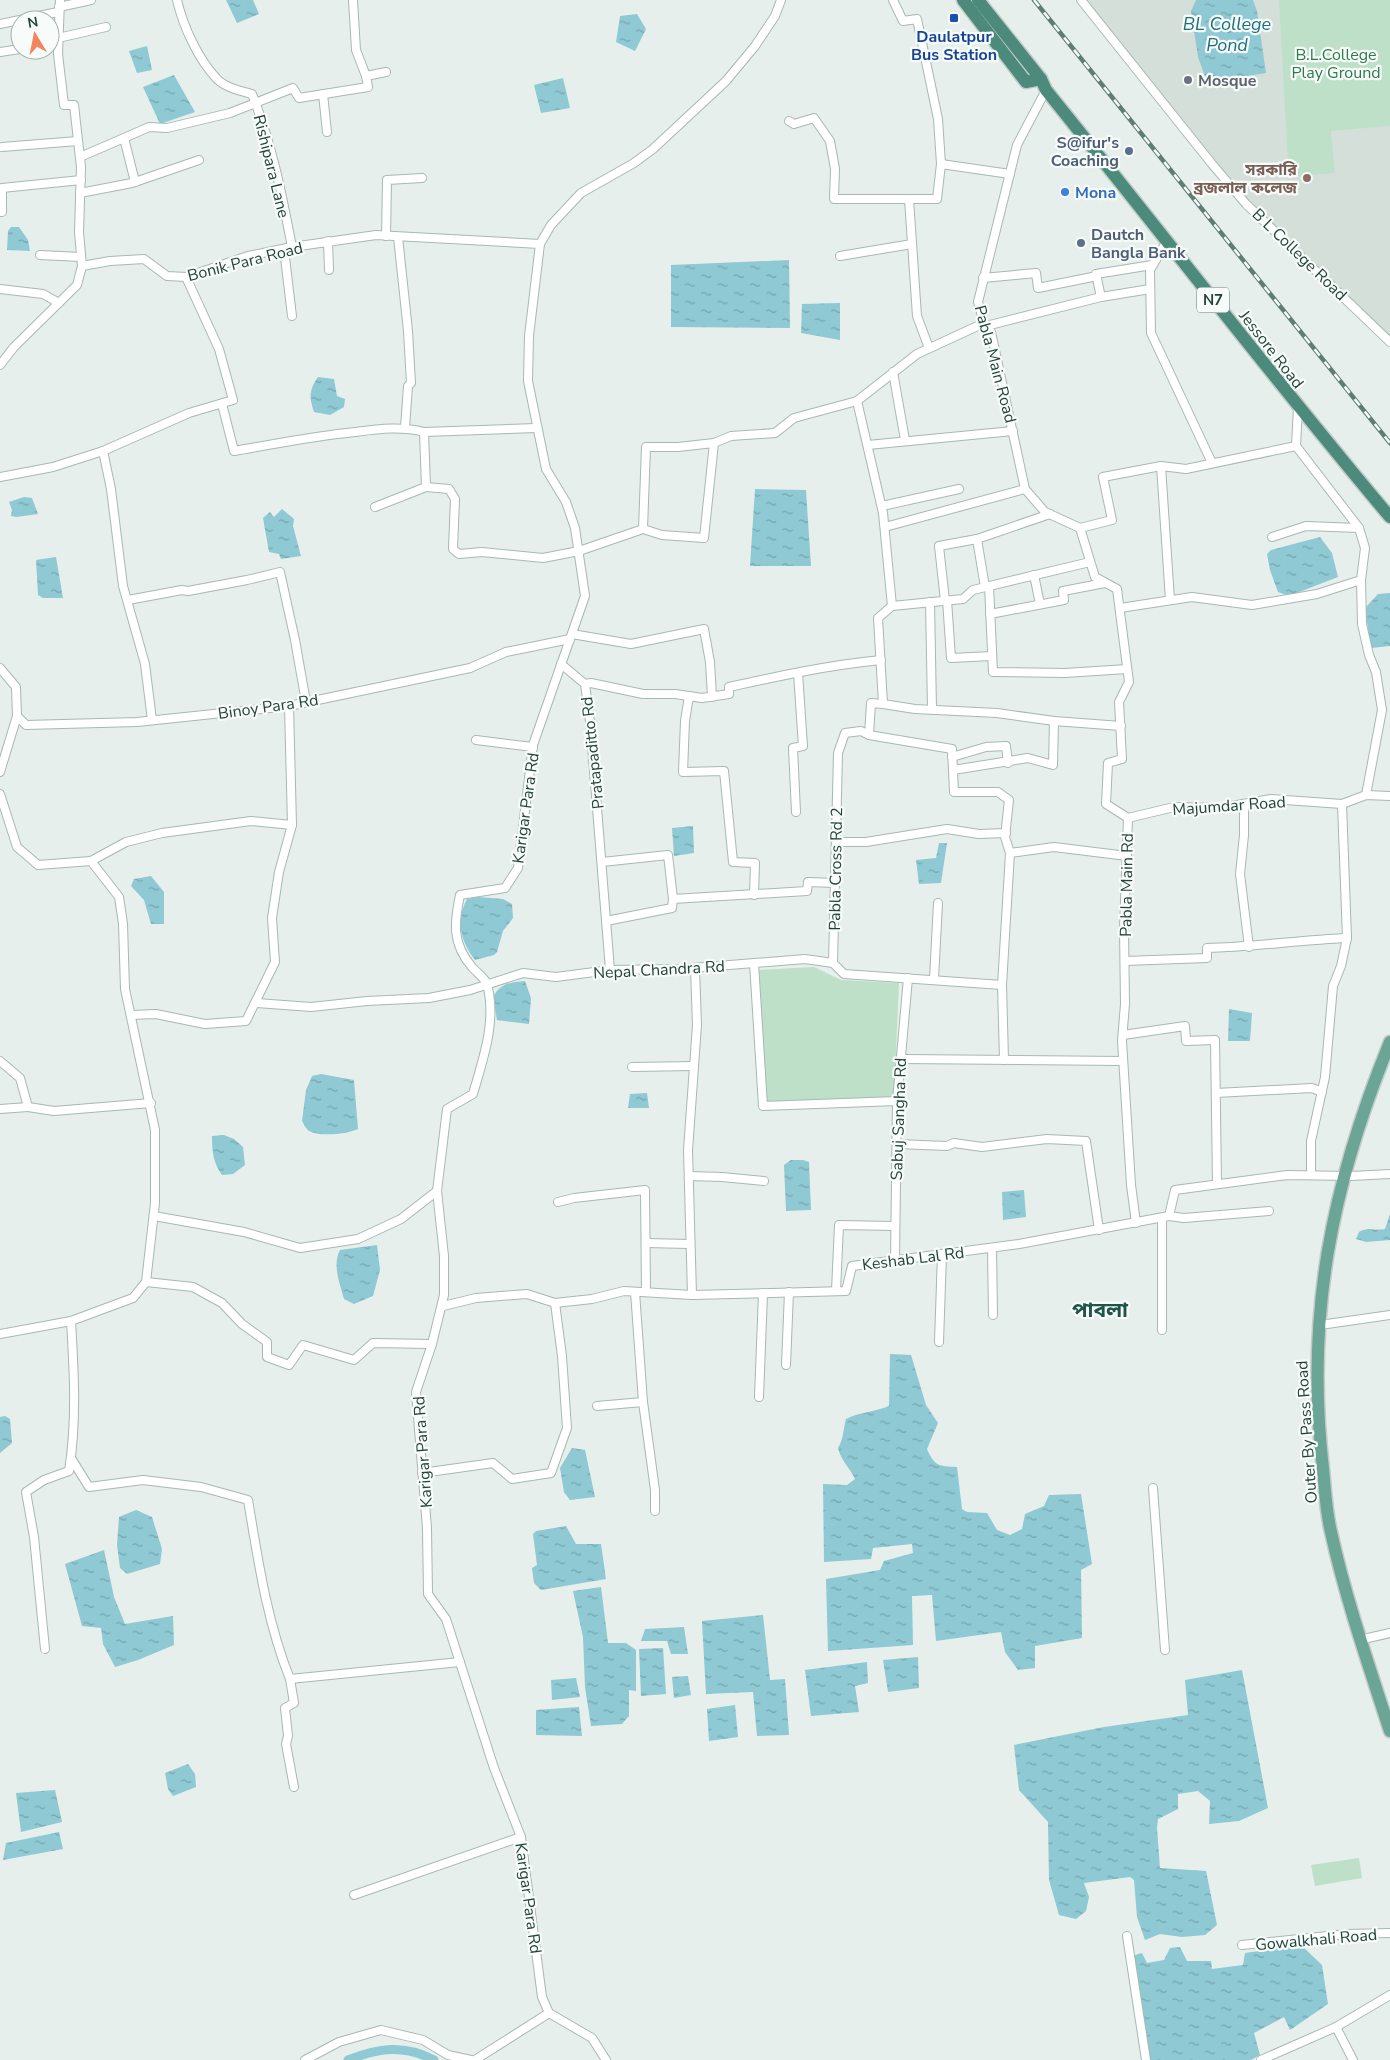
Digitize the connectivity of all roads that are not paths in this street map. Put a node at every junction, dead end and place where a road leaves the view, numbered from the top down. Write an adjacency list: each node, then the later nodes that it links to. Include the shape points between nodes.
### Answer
1 (91, 0): 9 (street)
2 (177, 0): 18 (street, Rishipara Lane, via 181,18 200,55 218,80 252,94)
3 (353, 0): 15 (street, via 356,50)
4 (781, 0): 38 (street, via 755,46 726,81 654,149 582,192 565,208)
5 (893, 0): 26 (street, via 903,20 917,19 938,119)
6 (963, 0): 16 (highway, via 1026,82)
7 (978, 0): 16 (highway, Jessore Road / N7)
8 (1081, 0): 56 (street, B L College Road, via 1246,204)
9 (59, 6): 10 (street)
10 (0, 24)
11 (106, 27): 12 (street)
12 (60, 41)
13 (58, 60): 22 (street, via 64,105 74,105)
14 (386, 72): 15 (street)
15 (366, 76): 17 (street, via 368,87)
16 (1044, 85): 27 (street, Pabla Main Road, via 1017,145); 37 (highway, Jessore Road / N7)
17 (323, 94): 18 (street, via 299,98 293,88); 20 (street)
18 (256, 104): 21 (street, via 167,128 149,126); 40 (street, Rishipara Lane, via 279,180)
19 (789, 121): 32 (street, via 794,124 814,118 830,140 835,169 834,199)
20 (327, 132)
21 (124, 138): 24 (street); 30 (street)
22 (78, 141): 23 (street); 24 (street)
23 (2, 147)
24 (80, 157): 29 (street)
25 (199, 160): 30 (street)
26 (941, 164): 27 (street); 32 (street, via 937,199)
27 (1010, 174): 49 (street, Pabla Main Road)
28 (422, 178): 34 (street, via 387,180)
29 (81, 180): 31 (street); 33 (street, via 2,188)
30 (135, 182): 31 (street)
31 (80, 193): 42 (street)
32 (909, 199): 39 (street)
33 (0, 212)
34 (386, 236): 35 (street, Bonik Para Road); 36 (street, Bonik Para Road)
35 (398, 237): 38 (street, Bonik Para Road); 63 (street, via 411,383 408,386)
36 (328, 241): 40 (street, Bonik Para Road); 46 (street)
37 (1167, 241): 45 (street); 62 (highway, Jessore Road / N7)
38 (540, 244): 64 (street, via 528,351 528,380)
39 (912, 244): 43 (street); 57 (street, via 917,316)
40 (288, 248): 48 (street, Bonik Para Road, via 248,256); 54 (street, Rishipara Lane)
41 (40, 255): 42 (street)
42 (81, 256): 44 (street)
43 (840, 256)
44 (82, 266): 48 (street, Bonik Para Road, via 144,259 167,276); 53 (street, via 77,285)
45 (1152, 266): 47 (street); 50 (street)
46 (328, 270)
47 (1097, 276): 49 (street, via 1038,288 1036,273); 52 (street)
48 (186, 277): 61 (street, via 219,349 231,386 233,400)
49 (983, 278): 55 (street, Pabla Main Road, via 978,302)
50 (1150, 289): 52 (street); 72 (street, via 1152,333)
51 (0, 290): 53 (street, via 43,294)
52 (1101, 298): 55 (street)
53 (59, 302): 58 (street)
54 (292, 316)
55 (985, 324): 57 (street); 65 (street, Pabla Main Road, via 993,341)
56 (1390, 342)
57 (930, 348): 59 (street)
58 (0, 365)
59 (893, 372): 60 (street); 67 (street)
60 (857, 401): 68 (street, via 794,418 775,433 731,436); 69 (street)
61 (222, 404): 63 (street, via 234,451 306,437); 71 (street, via 189,413)
62 (1298, 408): 70 (street); 81 (highway, Jessore Road / N7)
63 (405, 428): 66 (street)
64 (536, 428): 66 (street); 88 (street, via 546,469 571,512)
65 (1013, 431): 67 (street); 77 (street, Pabla Main Road)
66 (424, 432): 75 (street)
67 (905, 440): 69 (street)
68 (714, 443): 85 (street, via 646,447); 85 (street, via 704,538 662,535)
69 (868, 445): 78 (street)
70 (1296, 446): 72 (street); 84 (street)
71 (103, 451): 74 (street); 94 (street)
72 (1212, 463): 73 (street, via 1186,469)
73 (1161, 466): 83 (street, via 1103,478 1112,520); 96 (street)
74 (0, 477)
75 (426, 487): 79 (street); 88 (street, via 449,489 455,499 454,549 459,554 482,552 543,558)
76 (959, 488): 78 (street)
77 (1025, 489): 80 (street, Pabla Main Road); 82 (street)
78 (882, 506): 82 (street)
79 (375, 508)
80 (1050, 514): 83 (street, Pabla Main Road); 87 (street)
81 (1390, 517)
82 (885, 527): 99 (street)
83 (1080, 528): 89 (street, Pabla Main Rd)
84 (1359, 528): 86 (street, via 1306,526); 91 (street, via 1365,548)
85 (643, 529): 88 (street)
86 (1272, 537)
87 (977, 539): 93 (street); 95 (street, via 939,546)
88 (579, 550): 102 (street, via 584,596)
89 (1090, 562): 90 (street); 92 (street, Pabla Main Rd, via 1095,577)
90 (1034, 575): 93 (street); 98 (street)
91 (1361, 580): 96 (street, via 1317,594 1252,605 1192,597); 128 (street, via 1362,624 1376,672 1382,710)
92 (1105, 583): 98 (street, via 1063,591 1064,600); 100 (street, Pabla Main Rd, via 1118,589)
93 (987, 586): 95 (street, via 973,590 962,599); 101 (street)
94 (128, 600): 112 (street, via 280,572); 117 (street, via 145,664)
95 (946, 600): 97 (street); 103 (street, via 951,658)
96 (1170, 600): 100 (street)
97 (930, 602): 99 (street); 115 (street)
98 (1040, 604): 101 (street)
99 (892, 606): 104 (street, via 878,618)
100 (1120, 608): 107 (street, Pabla Main Rd)
101 (990, 614): 103 (street)
102 (571, 637): 105 (street); 111 (street, via 631,644 704,629); 112 (street, Binoy Para Rd, via 506,652 470,668)
103 (992, 656): 107 (street, via 993,672 1065,673)
104 (881, 660): 108 (street); 113 (street)
105 (561, 664): 109 (street, Pratapaditto Rd); 122 (street, Karigar Para Rd)
106 (0, 668): 116 (street, via 16,687)
107 (1127, 669): 119 (street, Pabla Main Rd, via 1129,682 1119,702)
108 (798, 673): 111 (street, via 729,687 729,694); 132 (street, via 803,746 793,748)
109 (584, 684): 110 (street, via 643,694); 140 (street, Pratapaditto Rd)
110 (689, 696): 111 (street); 142 (street, via 683,772 724,771 733,862 755,863)
111 (712, 697)
112 (306, 702): 114 (street, Binoy Para Rd)
113 (883, 704): 115 (street); 120 (street, via 871,703)
114 (289, 706): 117 (street, Binoy Para Rd); 134 (street)
115 (932, 709): 118 (street)
116 (17, 716): 117 (street, Binoy Para Rd, via 26,725); 126 (street)
117 (152, 720)
118 (1054, 721): 119 (street); 124 (street, via 1052,766 1028,758)
119 (1121, 726): 133 (street, Pabla Main Rd, via 1122,759 1108,762 1106,804)
120 (869, 734): 123 (street, via 952,749); 136 (street, Pabla Cross Rd 2, via 861,731 845,733 838,753)
121 (476, 740): 122 (street)
122 (533, 747): 155 (street, Karigar Para Rd, via 518,868 505,888 460,895 454,922 461,954)
123 (952, 757): 124 (street, via 986,747 1006,746); 125 (street)
124 (1008, 762): 125 (street)
125 (953, 770): 135 (street, via 954,792 998,792 1009,800)
126 (0, 772)
127 (0, 794): 139 (street, via 17,847 38,865)
128 (1366, 795): 129 (street, Majumdar Road); 131 (street, Majumdar Road)
129 (1390, 796)
130 (1244, 804): 131 (street, Majumdar Road, via 1271,799); 133 (street, Majumdar Road, via 1220,808 1174,806); 147 (street, via 1240,874)
131 (1342, 804): 146 (street)
132 (796, 812)
133 (1128, 818): 138 (street, Pabla Main Rd)
134 (292, 825): 139 (street, via 251,821 162,833 126,842); 157 (street, via 279,872 272,918 275,962)
135 (1006, 833): 136 (street, via 979,834 946,829 866,842); 137 (street)
136 (836, 842): 141 (street, Pabla Cross Rd 2)
137 (1010, 853): 138 (street, via 1054,847); 156 (street)
138 (1127, 856): 148 (street, Pabla Main Rd)
139 (91, 861): 158 (street, via 118,897 123,924 125,989)
140 (602, 862): 143 (street, via 668,855); 145 (street, Pratapaditto Rd)
141 (835, 883): 142 (street, via 808,882 807,891); 150 (street, Pabla Cross Rd 2)
142 (754, 895): 143 (street)
143 (673, 899): 145 (street, via 672,908)
144 (938, 903): 154 (street)
145 (606, 921): 152 (street, Pratapaditto Rd)
146 (1346, 938): 147 (street); 168 (street, via 1333,986)
147 (1249, 947): 148 (street, via 1207,948 1207,958)
148 (1125, 961): 159 (street, Pabla Main Rd)
149 (754, 963): 150 (street, Nepal Chandra Rd, via 805,960); 151 (street, Nepal Chandra Rd); 170 (street, via 763,1106)
150 (833, 963): 153 (street, via 844,974)
151 (695, 968): 152 (street, Nepal Chandra Rd); 166 (street, via 697,1026)
152 (610, 970): 155 (street, Nepal Chandra Rd, via 556,977 523,973)
153 (908, 978): 154 (street); 162 (street, Sabuj Sangha Rd)
154 (934, 979): 156 (street)
155 (487, 984): 157 (street, Nepal Chandra Rd, via 429,998 311,1007); 181 (street, Karigar Para Rd, via 490,1025 485,1053 473,1094 447,1109)
156 (1002, 985): 164 (street)
157 (257, 1002): 158 (street, via 246,1021 205,1024 156,1014)
158 (131, 1016): 171 (street)
159 (1123, 1035): 165 (street, Pabla Main Rd); 169 (street, via 1186,1026 1186,1041 1215,1040)
160 (1390, 1042): 178 (main road, Outer By Pass Road, via 1368,1095)
161 (1390, 1056): 178 (main road, Outer By Pass Road)
162 (900, 1059): 164 (street); 170 (street, Sabuj Sangha Rd)
163 (0, 1060): 172 (street, via 20,1078)
164 (1004, 1060): 165 (street)
165 (1123, 1061): 186 (street, Pabla Main Rd)
166 (693, 1066): 167 (street); 177 (street)
167 (632, 1068)
168 (1322, 1092): 169 (street, via 1312,1088); 176 (street, via 1311,1141)
169 (1216, 1093): 180 (street)
170 (897, 1101): 174 (street, Sabuj Sangha Rd)
171 (151, 1103): 172 (street, via 54,1111); 184 (street, via 155,1130)
172 (28, 1107): 173 (street)
173 (0, 1109)
174 (896, 1144): 187 (street, Sabuj Sangha Rd); 188 (street, via 947,1146 954,1143 982,1147 1047,1139 1086,1141)
175 (1390, 1174): 178 (street)
176 (1311, 1175): 178 (street); 180 (street)
177 (688, 1176): 179 (street); 190 (street)
178 (1348, 1176): 206 (main road, Outer By Pass Road, via 1338,1224); 226 (main road, Outer By Pass Road, via 1332,1223 1321,1291 1316,1368 1320,1445 1330,1530)
179 (764, 1181)
180 (1217, 1184): 185 (street, via 1175,1190)
181 (438, 1191): 184 (street, via 401,1219 358,1239 300,1248 244,1232); 202 (street, Karigar Para Rd, via 444,1256)
182 (558, 1202): 189 (street, via 645,1190)
183 (1269, 1211): 185 (street, Keshab Lal Rd)
184 (154, 1216): 194 (street)
185 (1166, 1217): 186 (street, Keshab Lal Rd); 207 (street)
186 (1136, 1223): 188 (street, Keshab Lal Rd)
187 (895, 1226): 193 (street, Sabuj Sangha Rd); 195 (street, via 839,1225)
188 (1099, 1230): 191 (street, Keshab Lal Rd)
189 (646, 1243): 190 (street); 197 (street)
190 (690, 1244): 200 (street)
191 (992, 1248): 192 (street, Keshab Lal Rd); 203 (street)
192 (942, 1254): 193 (street, Keshab Lal Rd); 209 (street)
193 (894, 1260): 195 (street, Keshab Lal Rd, via 852,1266 846,1291)
194 (146, 1282): 205 (street, via 133,1298); 210 (street, via 193,1287 222,1303 266,1342 266,1357 289,1365 303,1344 354,1360 373,1343)
195 (836, 1291): 198 (street)
196 (635, 1292): 197 (street); 201 (street); 213 (street)
197 (646, 1292): 200 (street)
198 (789, 1292): 199 (street); 211 (street)
199 (763, 1293): 200 (street); 212 (street)
200 (692, 1295)
201 (555, 1303): 202 (street, via 527,1294 476,1298); 216 (street, via 567,1428 551,1473 512,1479 492,1463)
202 (443, 1306): 210 (street, Karigar Para Rd)
203 (993, 1315)
204 (1390, 1315): 206 (street)
205 (71, 1321): 208 (street); 215 (street, via 75,1381)
206 (1327, 1324): 220 (main road, Outer By Pass Road, via 1325,1393 1335,1509)
207 (1162, 1330)
208 (0, 1334)
209 (939, 1342)
210 (432, 1344): 216 (street, Karigar Para Rd, via 416,1392)
211 (786, 1365)
212 (759, 1397)
213 (643, 1402): 214 (street); 218 (street)
214 (597, 1406)
215 (71, 1458): 221 (street, via 69,1471 44,1480 26,1492 34,1537); 224 (street, via 90,1487 143,1480 200,1487 248,1500 264,1589)
216 (422, 1473): 223 (street, Karigar Para Rd, via 428,1594 446,1619)
217 (1153, 1488): 222 (street)
218 (655, 1511)
219 (1390, 1633): 220 (street)
220 (1368, 1638): 225 (main road, Outer By Pass Road)
221 (45, 1649)
222 (1165, 1650)
223 (460, 1662): 224 (street); 228 (street, Karigar Para Rd, via 494,1768)
224 (290, 1679): 227 (street, via 294,1704 285,1708 286,1744)
225 (1390, 1708)
226 (1390, 1731)
227 (294, 1787)
228 (521, 1837): 229 (street); 234 (street, Karigar Para Rd, via 542,1997)
229 (354, 1895)
230 (1390, 1933): 232 (street, Gowalkhali Road)
231 (1127, 1936): 241 (street)
232 (1242, 1945)
233 (1390, 1995): 235 (street)
234 (548, 2013): 239 (street); 240 (street, via 592,2038)
235 (1336, 2027): 242 (street); 243 (street)
236 (447, 2058): 237 (street, via 423,2040 381,2030 339,2042); 238 (street)
237 (305, 2060)
238 (471, 2060)
239 (475, 2060)
240 (606, 2060)
241 (1146, 2060)
242 (1260, 2060)
243 (1354, 2060)

